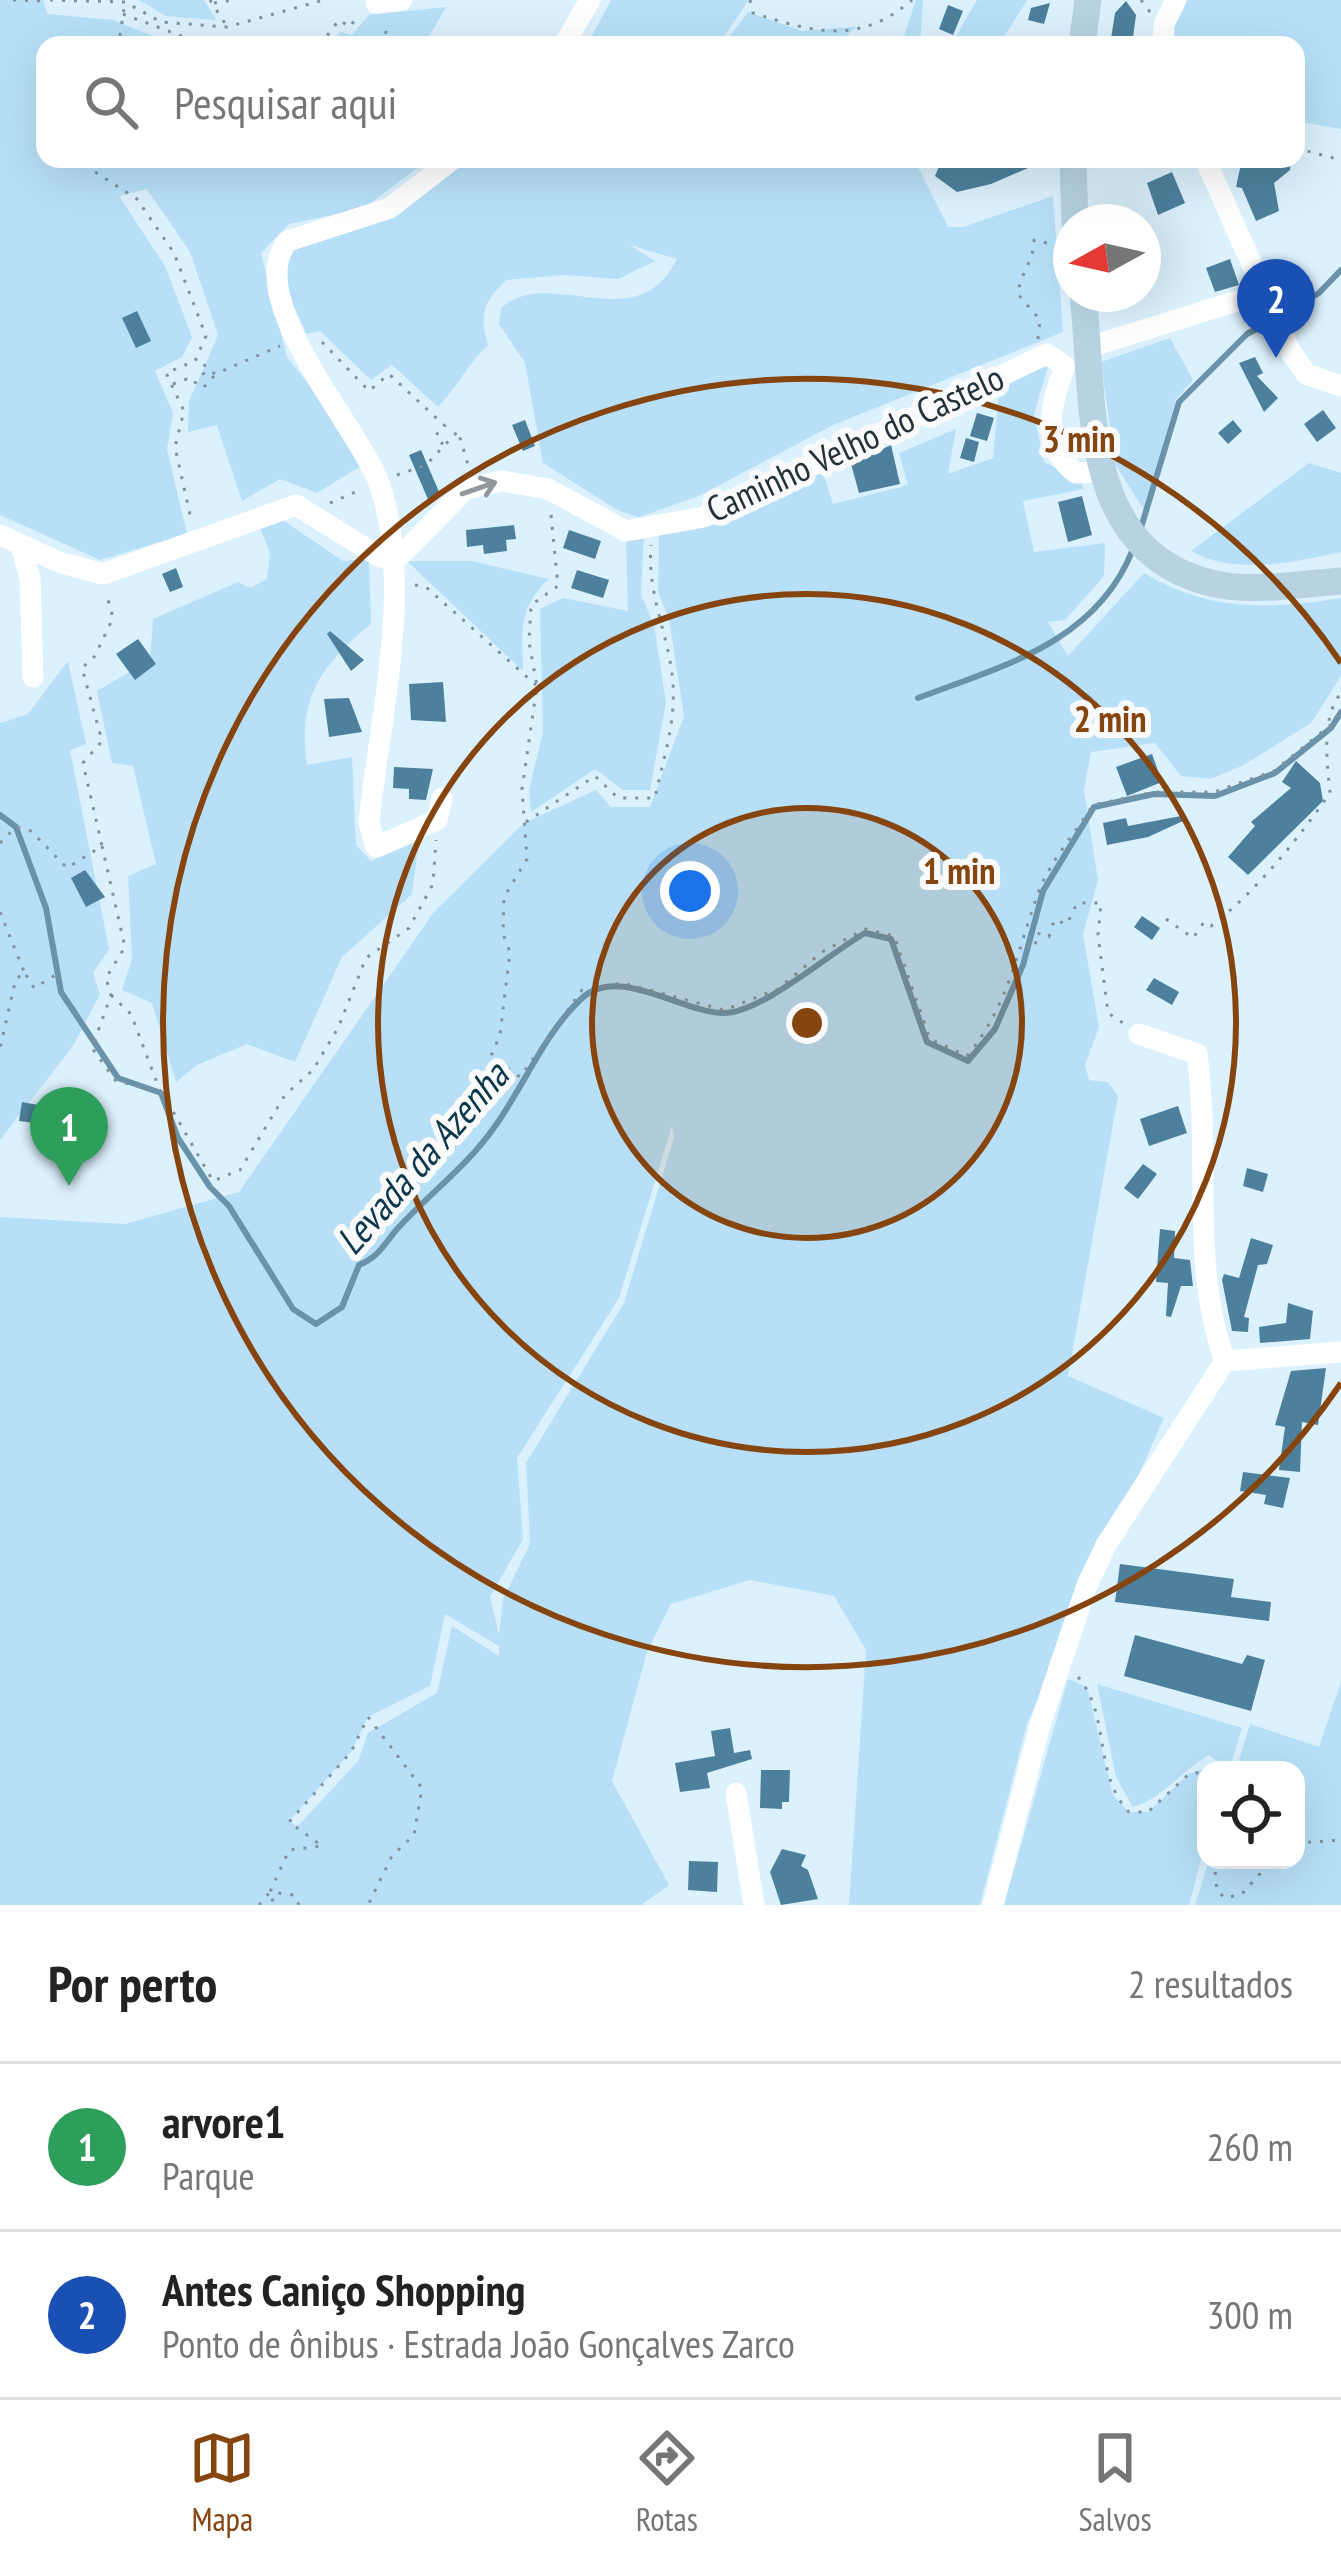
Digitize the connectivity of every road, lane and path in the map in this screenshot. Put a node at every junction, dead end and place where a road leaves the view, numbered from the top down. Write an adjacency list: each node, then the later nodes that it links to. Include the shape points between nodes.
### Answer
1 (13, 0): 2 (path)
2 (50, 0): 11 (path)
3 (233, 0): 12 (path)
4 (324, 0): 15 (path)
5 (401, 0): 13 (street); 19 (path)
6 (590, 0): 20 (street)
7 (750, 0): 8 (path, via 753,13 823,34 875,24)
8 (912, 0)
9 (1088, 0): 21 (main road)
10 (1176, 0): 22 (street)
11 (125, 2): 14 (path); 15 (path, via 161,22)
12 (211, 2): 15 (path)
13 (370, 4): 18 (path, via 350,27 339,20)
14 (123, 14): 16 (path); 17 (path)
15 (227, 27)
16 (120, 36)
17 (181, 36)
18 (327, 36)
19 (385, 36)
20 (569, 36)
21 (1083, 36)
22 (1164, 36)
23 (1305, 150): 24 (path)
24 (1341, 160)
25 (89, 168): 37 (path, via 137,199 174,253 206,336 195,361 166,373)
26 (441, 168): 33 (street, via 390,208 299,234 282,248 277,279)
27 (1072, 168): 29 (main road)
28 (1209, 168): 31 (street)
29 (1074, 204)
30 (1053, 245): 35 (path, via 1034,240 1034,260 1019,278 1018,294 1040,320)
31 (1266, 292): 34 (street); 38 (street, via 1306,374)
32 (1085, 312): 34 (main road)
33 (298, 343): 36 (path); 40 (path, via 317,337 369,391 389,374 445,426 436,435); 42 (street)
34 (1089, 347): 41 (main road)
35 (1036, 358): 41 (street, Caminho Velho do Castelo, via 1047,354 1065,366 1052,447 1076,473); 46 (street, Caminho Velho do Castelo, via 704,517)
36 (215, 374): 37 (path, via 203,364 194,384); 39 (path)
37 (171, 385): 47 (path, via 184,411 175,447)
38 (1341, 386)
39 (204, 387)
40 (444, 446): 42 (path, via 426,465); 43 (path, via 458,431)
41 (1099, 472): 51 (main road, via 1119,521 1154,559 1212,584)
42 (379, 481): 45 (path, via 326,504); 49 (street)
43 (475, 485): 44 (street, Caminho Velho do Castelo, one-way to 44); 49 (street)
44 (548, 489): 46 (street, Caminho Velho do Castelo, via 626,531); 54 (path, via 558,586 531,605)
45 (317, 517): 47 (street, via 284,506); 49 (street)
46 (653, 526): 59 (path, via 650,594 674,702 655,798 618,798 595,776)
47 (195, 538): 50 (street)
48 (10, 540): 50 (street); 53 (street, via 29,579)
49 (391, 559): 52 (street)
50 (98, 574): 61 (path, via 113,618 82,668 102,741 83,763)
51 (1341, 581)
52 (394, 587): 54 (path, via 426,587); 58 (street, via 369,823 376,847)
53 (33, 677)
54 (537, 686): 59 (path)
55 (1341, 693): 57 (path)
56 (1341, 709): 57 (path)
57 (1334, 723): 63 (path, via 1326,750 1330,793 1311,821 1211,926 1204,922 1193,938); 64 (path, via 1274,771 1214,792 1154,792 1093,805 1039,889)
58 (440, 809): 70 (path, via 433,884 409,928 366,958 338,1028 240,1170 213,1181)
59 (524, 823): 64 (path, via 527,859 504,896 510,952 491,1056 520,1076 583,990 623,982 724,1010 778,989 865,929 894,935 930,1040 967,1056 991,1027)
60 (0, 843): 61 (path, via 16,827 31,831 67,868)
61 (102, 846): 67 (path, via 125,946 106,978)
62 (0, 912): 66 (path)
63 (1166, 920)
64 (1024, 945): 68 (path, via 1035,948 1037,933 1049,937 1054,920 1066,924 1077,903 1102,903 1097,935 1108,1013)
65 (59, 973): 66 (path, via 34,988)
66 (25, 974): 69 (path, via 16,978)
67 (111, 995): 70 (path, via 131,1014); 70 (path, via 92,1048 115,1080)
68 (1139, 1034): 72 (street, via 1197,1054 1206,1115 1209,1317)
69 (0, 1048)
70 (160, 1093)
71 (1341, 1352): 72 (street)
72 (1225, 1361): 73 (street, via 1106,1545)
73 (1064, 1661): 74 (path, via 1088,1688 1113,1796 1129,1812 1148,1812); 86 (street)
74 (1197, 1773)
75 (736, 1793): 85 (street)
76 (1341, 1840): 77 (path)
77 (1305, 1842)
78 (1215, 1869): 79 (path, via 1225,1898 1242,1894)
79 (1264, 1869)
80 (270, 1892): 81 (path); 82 (path); 83 (path, via 294,1895); 84 (path, via 289,1850 322,1846 289,1822 351,1752 368,1717 422,1788 414,1835 392,1856)
81 (259, 1905)
82 (274, 1905)
83 (299, 1905)
84 (368, 1905)
85 (754, 1905)
86 (993, 1905)

